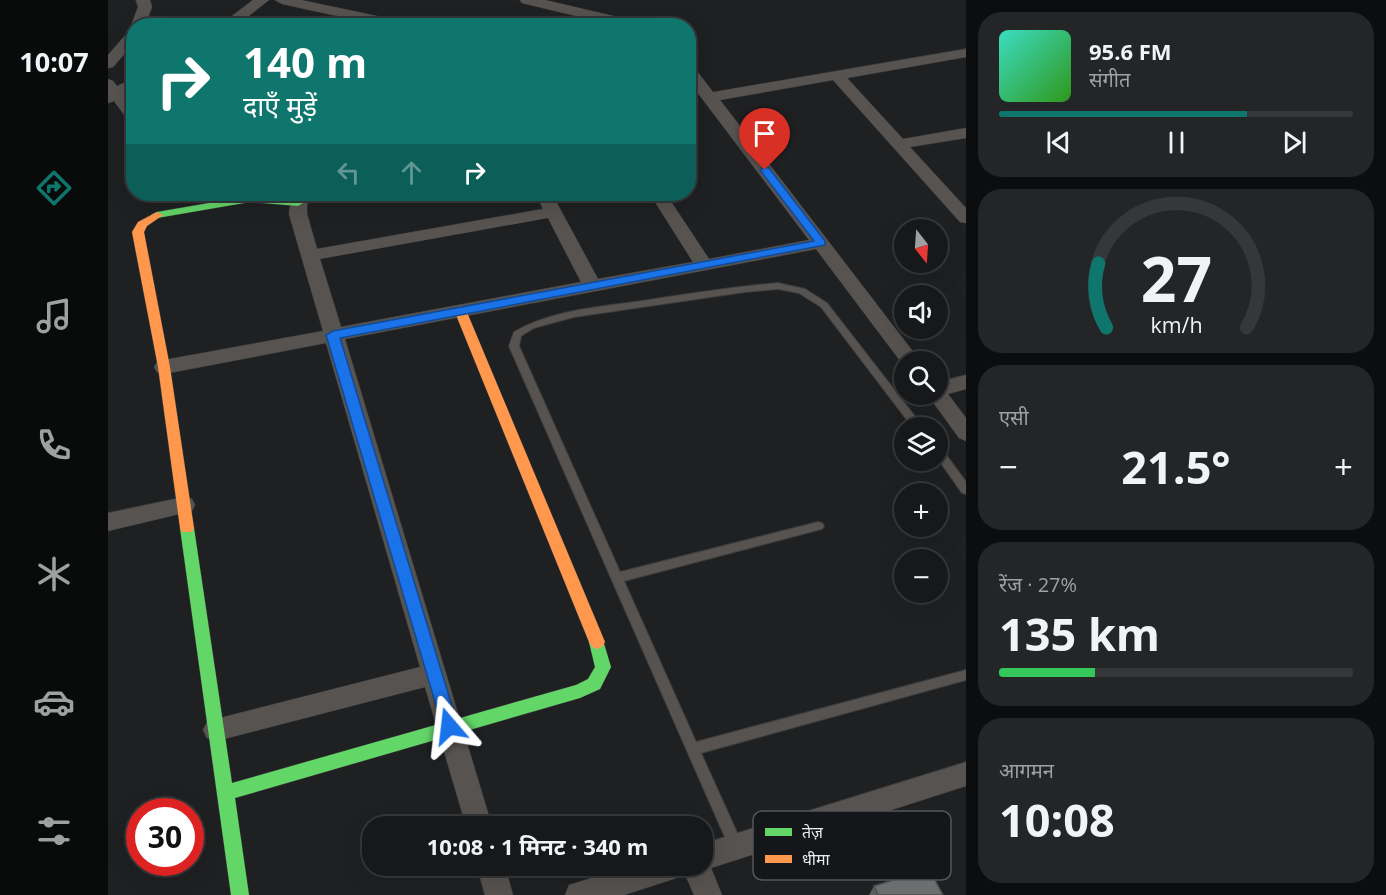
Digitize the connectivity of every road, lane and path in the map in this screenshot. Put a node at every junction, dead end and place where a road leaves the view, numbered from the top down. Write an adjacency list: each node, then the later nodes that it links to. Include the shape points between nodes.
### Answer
1 (262, 0): 6 (street)
2 (282, 0): 7 (street)
3 (527, 0): 8 (street)
4 (147, 2): 5 (street)
5 (141, 18)
6 (237, 18)
7 (367, 18)
8 (604, 18)
9 (126, 43): 11 (street)
10 (966, 53): 12 (street)
11 (108, 64)
12 (836, 75): 16 (street); 19 (street)
13 (696, 79): 16 (street)
14 (126, 85): 15 (street)
15 (111, 92): 17 (street)
16 (710, 97): 26 (street)
17 (126, 108)
18 (966, 133): 19 (street)
19 (899, 144): 25 (street)
20 (203, 201): 33 (street, via 153,216 138,232)
21 (305, 201): 27 (street, via 298,214)
22 (548, 201): 24 (street)
23 (663, 201): 28 (street)
24 (554, 212): 27 (street); 29 (street)
25 (966, 218)
26 (821, 243): 28 (street); 32 (street)
27 (312, 255): 31 (street)
28 (704, 265): 29 (street)
29 (592, 285): 30 (street)
30 (460, 310): 31 (street); 47 (street, via 598,645 603,667 594,684 580,691)
31 (333, 335): 33 (street); 45 (street)
32 (904, 351)
33 (164, 367): 41 (street)
34 (966, 382): 35 (street)
35 (948, 386)
36 (945, 405): 38 (street)
37 (911, 417): 44 (lane, via 824,305 802,291 778,286 745,289 574,314 531,326 517,334 514,346)
38 (966, 433)
39 (948, 466): 40 (lane)
40 (966, 490)
41 (184, 505): 42 (street); 48 (street)
42 (108, 522)
43 (818, 526): 44 (lane)
44 (617, 578): 49 (lane)
45 (434, 674): 47 (street); 48 (street)
46 (966, 675): 49 (lane)
47 (449, 726): 51 (street); 53 (street)
48 (216, 730): 51 (street)
49 (693, 749): 55 (lane)
50 (966, 774): 52 (street)
51 (225, 793): 60 (street)
52 (848, 811)
53 (476, 816)
54 (753, 841): 55 (street)
55 (736, 846): 56 (street)
56 (713, 853)
57 (494, 876): 61 (street)
58 (641, 876): 62 (street)
59 (700, 876): 63 (street)
60 (240, 895)
61 (500, 895)
62 (579, 895)
63 (708, 895)

